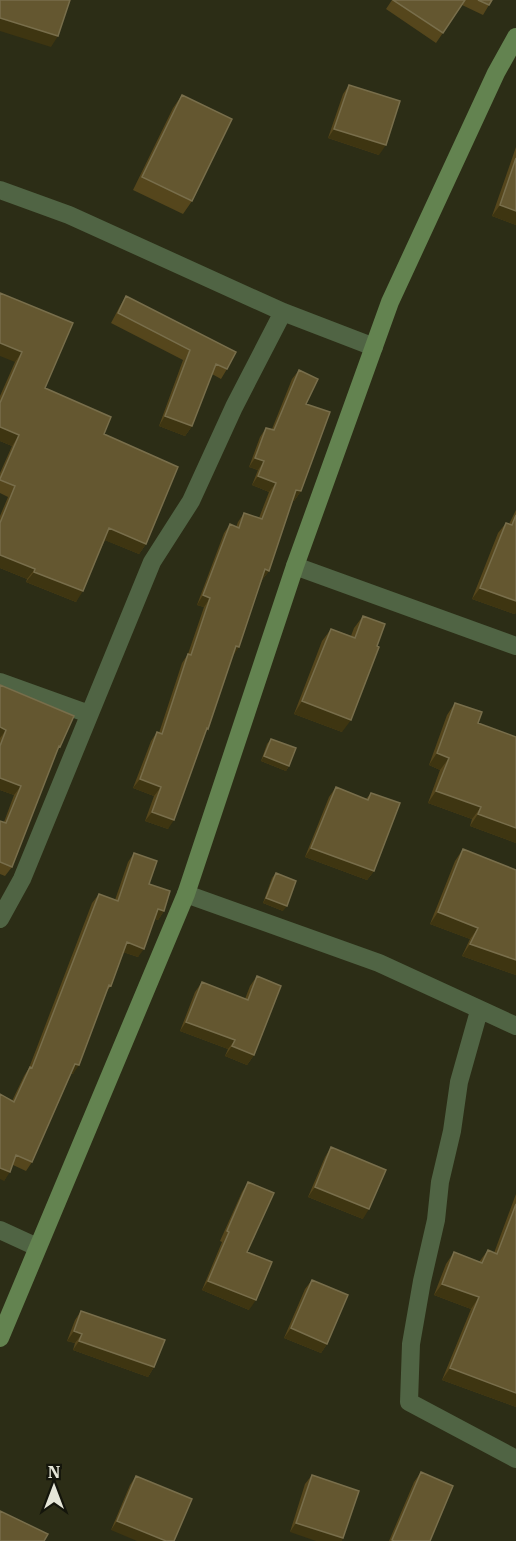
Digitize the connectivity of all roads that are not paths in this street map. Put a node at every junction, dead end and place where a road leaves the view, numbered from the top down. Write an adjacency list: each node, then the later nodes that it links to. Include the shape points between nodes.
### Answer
1 (516, 37): 4 (street, via 394,292)
2 (0, 190): 3 (street, via 69,215)
3 (283, 312): 4 (street); 8 (street, via 191,501 152,562)
4 (374, 347): 5 (street)
5 (295, 566): 6 (street); 9 (street)
6 (516, 646)
7 (0, 682): 8 (street)
8 (89, 714): 10 (street, via 22,879)
9 (186, 894): 11 (street, via 379,963); 14 (street)
10 (0, 919)
11 (479, 1011): 12 (street); 16 (street, via 459,1082 422,1281 411,1344 409,1402)
12 (516, 1026)
13 (0, 1230): 14 (street)
14 (37, 1247): 15 (street)
15 (0, 1338)
16 (516, 1459)

